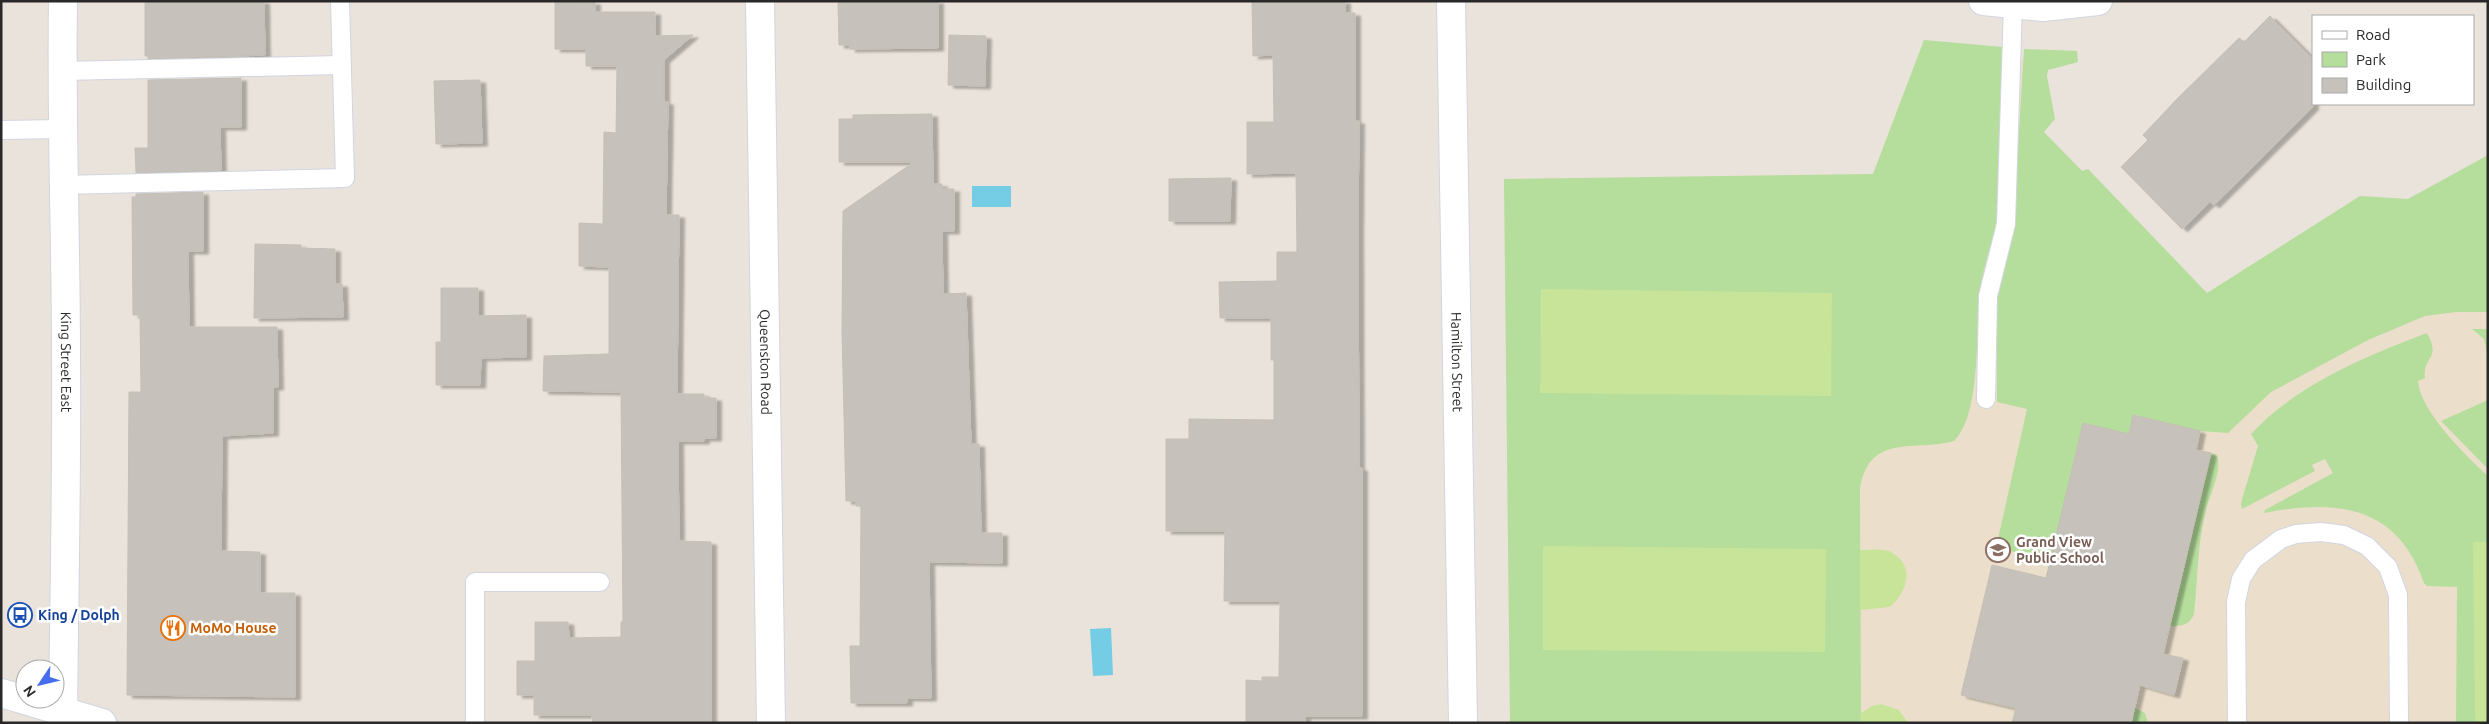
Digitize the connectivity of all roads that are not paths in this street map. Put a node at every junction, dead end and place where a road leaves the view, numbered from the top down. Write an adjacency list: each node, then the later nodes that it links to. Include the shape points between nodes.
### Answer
1 (62, 1): 9 (street, King Street East)
2 (340, 1): 8 (lane)
3 (760, 1): 19 (street, Queenston Road)
4 (1451, 1): 20 (street, Hamilton Street)
5 (1983, 1): 7 (street)
6 (2098, 1): 7 (street, via 2043,7)
7 (2013, 4): 13 (lane, via 2006,224 1988,296)
8 (342, 65): 9 (lane); 12 (lane, via 345,178)
9 (62, 71): 10 (street, King Street East)
10 (61, 129): 11 (lane); 12 (street, King Street East)
11 (1, 130)
12 (62, 184): 16 (street, King Street East, via 66,355)
13 (1986, 399)
14 (600, 582): 18 (lane, via 475,582)
15 (1, 693): 16 (street)
16 (63, 717): 17 (street)
17 (102, 723)
18 (475, 723)
19 (771, 723)
20 (1463, 723)
21 (2237, 723): 22 (lane, via 2236,602 2241,579 2253,560 2281,540 2296,534 2321,532 2344,535 2367,546 2388,567 2398,595)
22 (2399, 723)

